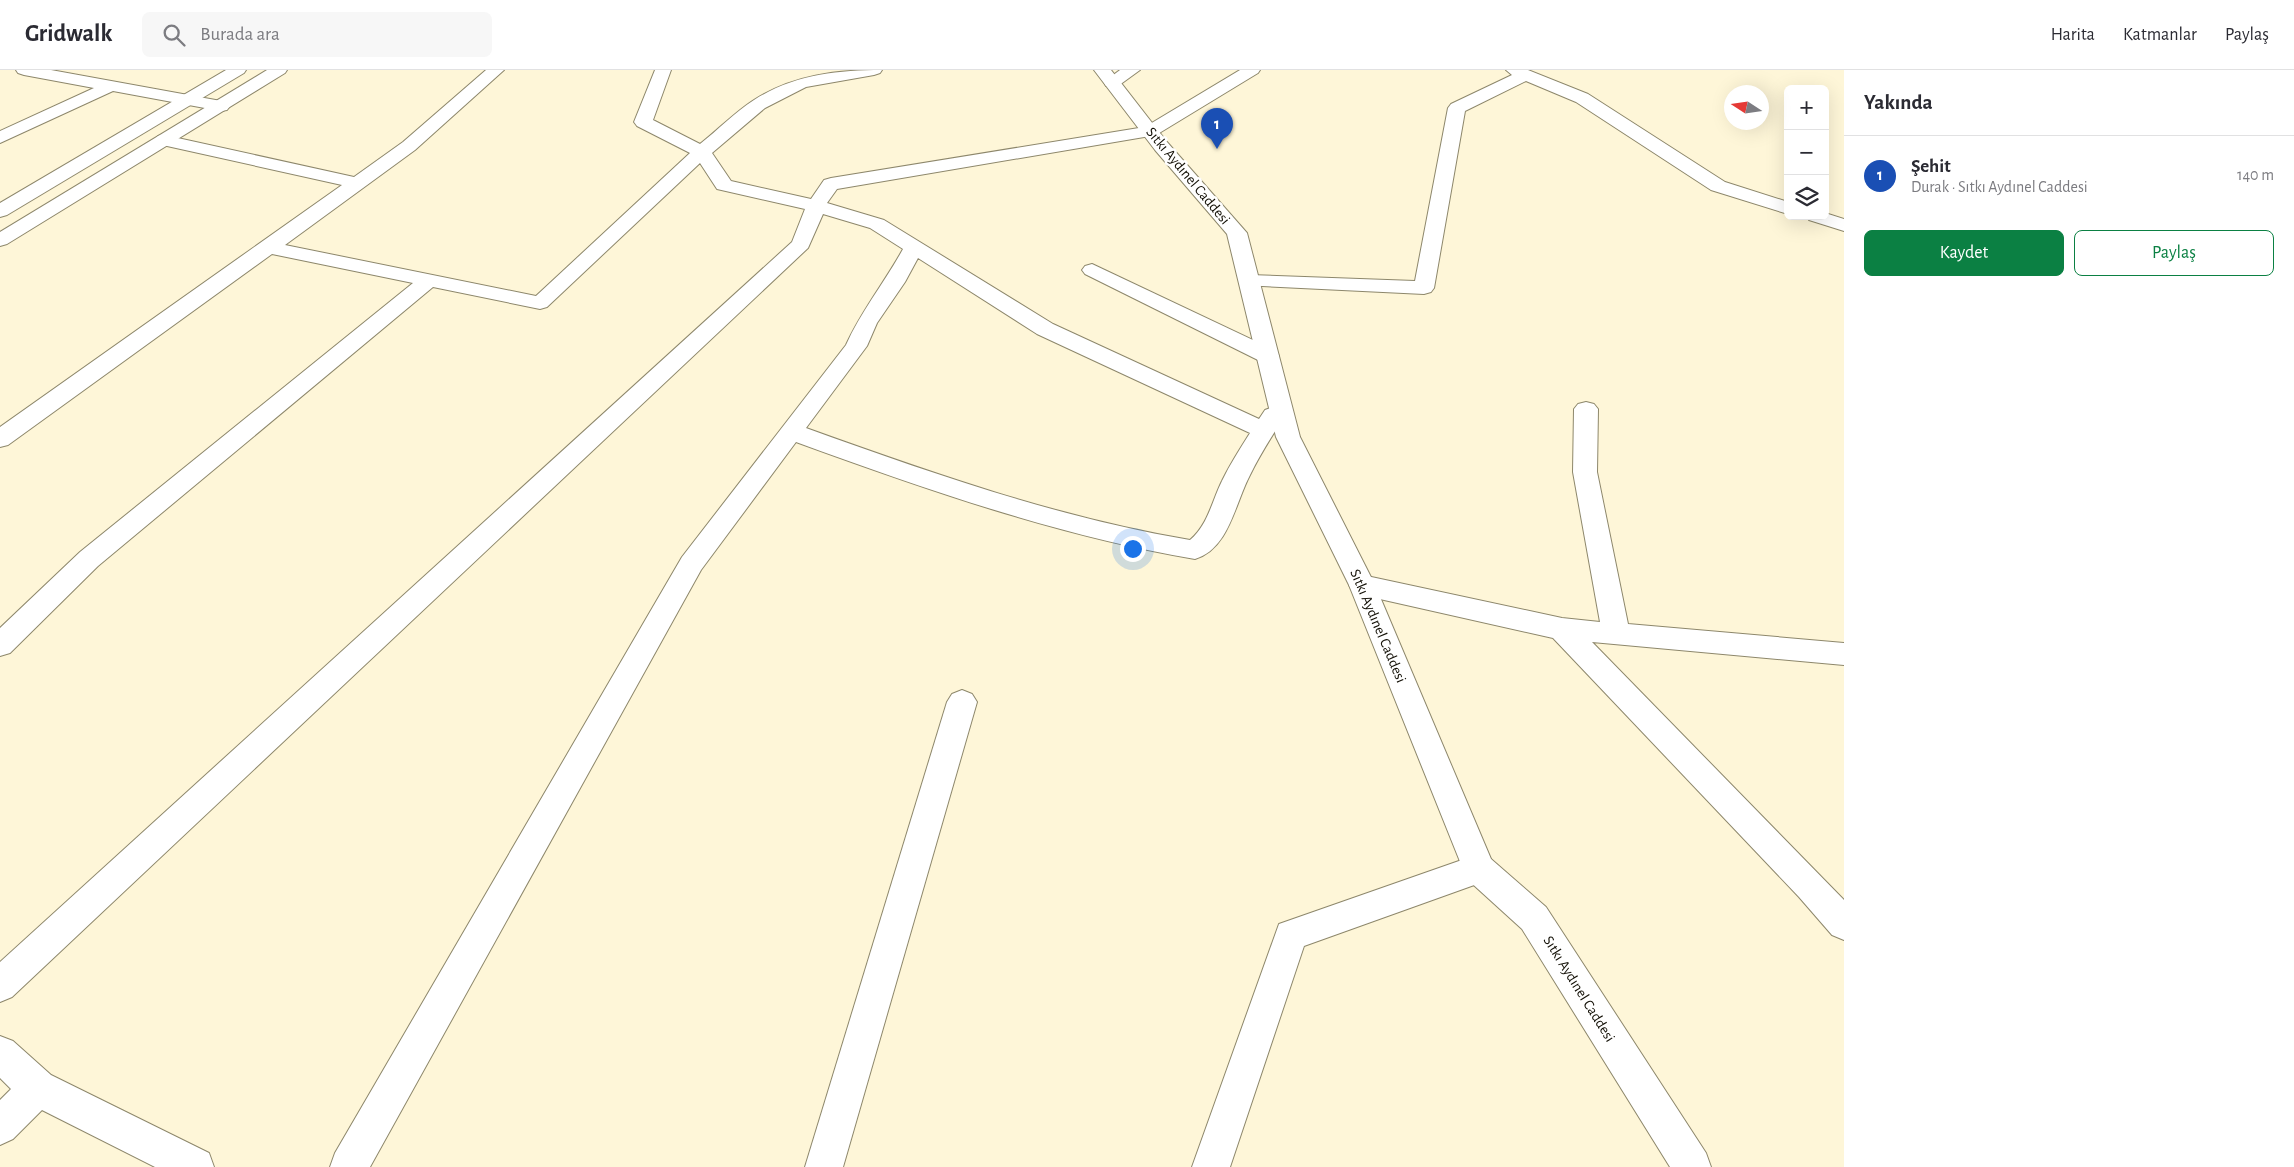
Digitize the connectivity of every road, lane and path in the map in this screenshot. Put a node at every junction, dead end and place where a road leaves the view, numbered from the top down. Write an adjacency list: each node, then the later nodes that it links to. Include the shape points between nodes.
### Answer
1 (24, 70): 10 (street)
2 (238, 70): 11 (street)
3 (280, 70): 12 (street)
4 (496, 70): 17 (street, via 409,146)
5 (662, 70): 16 (street, via 643,122)
6 (874, 70): 16 (street, via 801,83 759,104)
7 (1252, 70): 13 (street)
8 (1519, 73): 19 (street, via 1582,98 1718,186); 28 (street, via 1457,108 1424,288)
9 (1115, 74): 13 (street, Sıtkı Aydınel Caddesi)
10 (111, 86): 11 (street); 14 (street)
11 (187, 100): 12 (street); 20 (street)
12 (221, 106): 15 (street)
13 (1150, 131): 18 (street, via 831,184); 28 (street, Sıtkı Aydınel Caddesi, via 1236,233)
14 (0, 138)
15 (164, 140): 17 (street); 23 (street)
16 (702, 152): 18 (street, via 724,185); 27 (street, via 540,303)
17 (356, 182): 24 (street)
18 (816, 206): 25 (street, via 877,224); 43 (street, via 801,244)
19 (1784, 207)
20 (0, 211)
21 (1828, 220): 22 (street)
22 (1844, 225)
23 (0, 240)
24 (267, 247): 27 (street); 34 (street)
25 (914, 247): 32 (street, via 1045,329); 33 (street, via 895,282 866,323 856,346)
26 (1092, 270): 29 (street)
27 (428, 281): 38 (street, via 89,558)
28 (1249, 281): 29 (street, Sıtkı Aydınel Caddesi)
29 (1268, 356): 30 (street, Sıtkı Aydınel Caddesi)
30 (1280, 403): 32 (street); 35 (street, Sıtkı Aydınel Caddesi, via 1288,437)
31 (1586, 409): 37 (street, via 1585,472)
32 (1264, 430): 33 (street, via 1231,488 1218,524 1205,544 1195,550 1136,540 934,483)
33 (791, 431): 48 (street, via 691,564)
34 (0, 439)
35 (1362, 585): 36 (street); 41 (street, Sıtkı Aydınel Caddesi)
36 (1562, 629): 37 (street); 42 (street)
37 (1616, 634): 39 (street)
38 (0, 644)
39 (1844, 654)
40 (962, 702): 49 (street)
41 (1479, 869): 50 (street, via 1291,935); 51 (street, Sıtkı Aydınel Caddesi, via 1534,918)
42 (1844, 924)
43 (0, 985)
44 (0, 1054): 45 (street)
45 (38, 1088): 46 (street); 47 (street)
46 (0, 1126)
47 (195, 1167)
48 (349, 1167)
49 (824, 1167)
50 (1211, 1167)
51 (1692, 1167)

